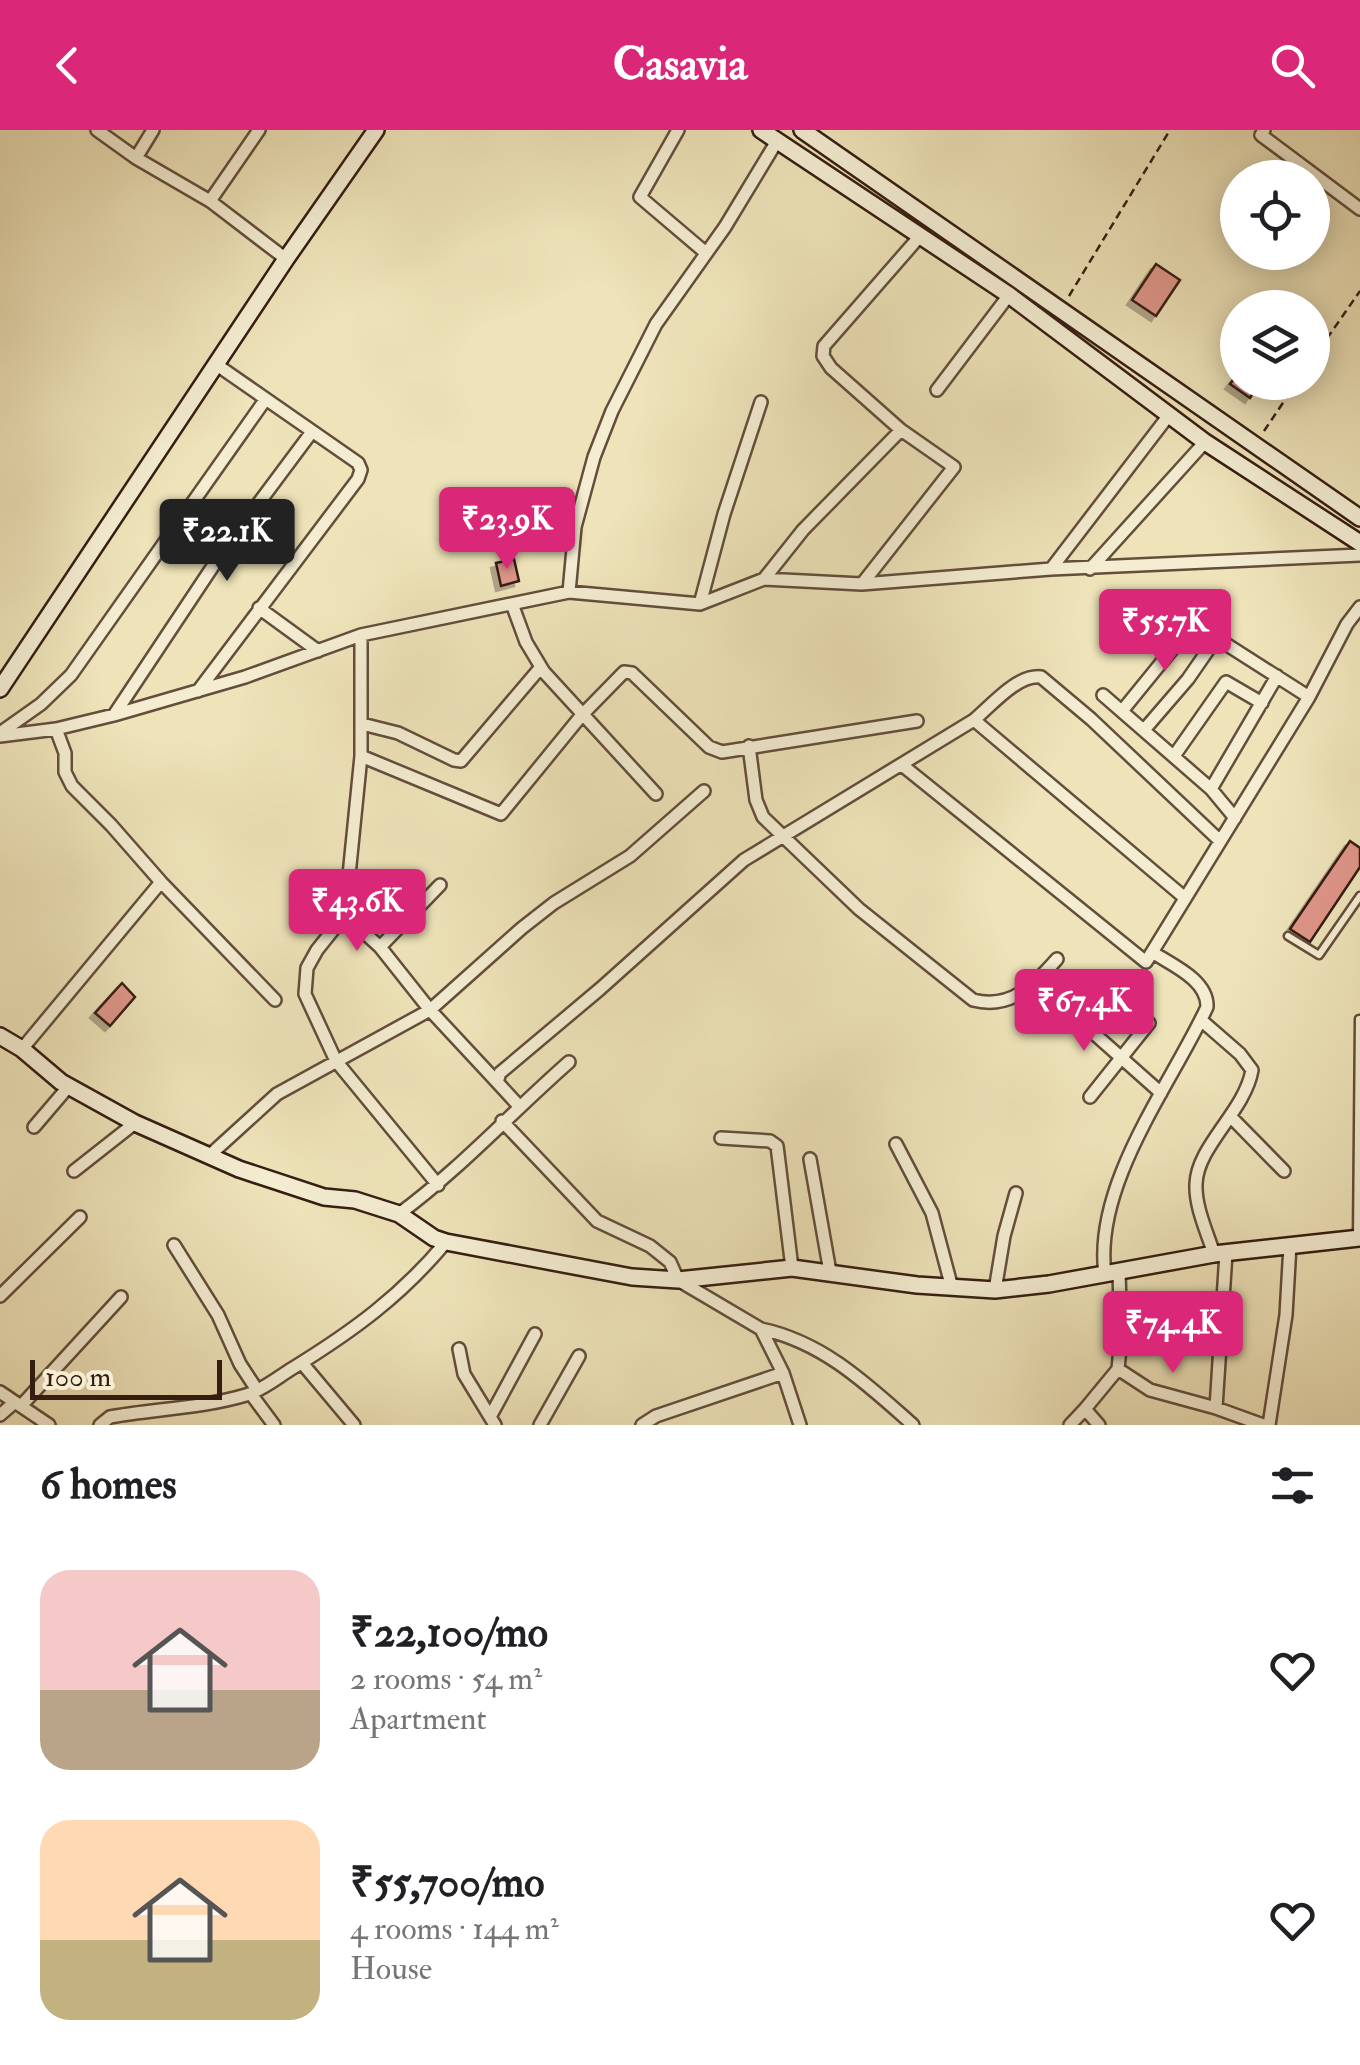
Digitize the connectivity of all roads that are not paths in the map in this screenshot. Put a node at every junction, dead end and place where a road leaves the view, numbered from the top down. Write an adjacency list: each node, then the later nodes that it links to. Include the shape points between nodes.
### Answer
1 (97, 130): 10 (street)
2 (153, 130): 10 (street)
3 (259, 130): 11 (street)
4 (376, 130): 15 (main road)
5 (678, 130): 14 (street, via 640,197)
6 (760, 130): 9 (main road)
7 (802, 130): 25 (main road)
8 (1264, 130): 12 (street)
9 (777, 141): 13 (main road); 14 (street)
10 (136, 158): 11 (street)
11 (210, 200): 15 (street)
12 (1360, 209)
13 (920, 236): 16 (main road); 22 (street, via 824,346 823,356)
14 (706, 253): 34 (street, via 656,324 612,411 575,527)
15 (286, 259): 17 (main road)
16 (1009, 295): 18 (street); 21 (main road)
17 (216, 366): 19 (street); 46 (main road)
18 (938, 390)
19 (265, 400): 23 (street); 26 (street)
20 (761, 402): 36 (street)
21 (1169, 415): 24 (main road); 31 (street)
22 (901, 430): 32 (street); 33 (street, via 954,466)
23 (311, 432): 28 (street); 38 (street, via 361,470)
24 (1206, 442): 27 (main road); 30 (street)
25 (1360, 518)
26 (181, 523): 28 (street); 59 (street, via 62,686)
27 (1360, 543)
28 (224, 552): 52 (street)
29 (1360, 555): 30 (street)
30 (1090, 568): 31 (street)
31 (1051, 569): 33 (street)
32 (764, 579): 33 (street); 36 (street)
33 (862, 584)
34 (569, 592): 35 (street); 36 (street)
35 (512, 604): 41 (street); 44 (street)
36 (700, 604)
37 (1360, 607): 49 (street)
38 (259, 608): 43 (street); 47 (street)
39 (1171, 609): 40 (street)
40 (1192, 625): 42 (street); 51 (street)
41 (361, 635): 43 (street); 56 (street)
42 (1215, 640): 45 (street); 58 (street)
43 (318, 651): 47 (street)
44 (540, 667): 53 (street); 56 (street, via 462,760)
45 (1277, 676): 49 (street); 50 (street)
46 (0, 688)
47 (198, 691): 52 (street)
48 (1103, 695): 51 (street)
49 (1309, 696): 67 (street)
50 (1262, 703): 62 (street, via 1226,682); 64 (street)
51 (1122, 712): 58 (street)
52 (114, 715): 57 (street)
53 (582, 716): 60 (street, via 619,676 632,673 714,751); 61 (street, via 501,814); 66 (street)
54 (974, 720): 63 (street); 69 (street, via 1020,682 1041,677); 73 (street)
55 (917, 721): 60 (street)
56 (362, 724): 61 (street)
57 (56, 729): 59 (street); 70 (street, via 72,786)
58 (1144, 730): 62 (street)
59 (0, 734)
60 (749, 746): 68 (street, via 759,810)
61 (362, 756): 74 (street)
62 (1174, 756): 64 (street)
63 (902, 765): 68 (street); 77 (street, via 1146,962)
64 (1211, 789): 67 (street)
65 (704, 792): 81 (street, via 630,856 522,928)
66 (656, 794)
67 (1235, 818): 69 (street)
68 (782, 835): 79 (street, via 859,910 973,1000 1005,1001); 90 (street, via 744,860)
69 (1219, 840): 73 (street)
70 (161, 882): 80 (street); 86 (street)
71 (440, 885): 76 (street)
72 (1360, 896): 75 (lane, via 1319,955)
73 (1185, 898): 77 (street)
74 (345, 915): 76 (street); 88 (street, via 307,968 305,994)
75 (1288, 936)
76 (380, 947): 81 (street)
77 (1152, 952): 82 (street, via 1207,994)
78 (1057, 959): 79 (street)
79 (1036, 982): 87 (street)
80 (276, 1000)
81 (430, 1010): 88 (street); 90 (street)
82 (1201, 1020): 92 (street); 96 (street, via 1252,1070)
83 (1359, 1020): 95 (lane)
84 (1150, 1023): 87 (street)
85 (0, 1036): 86 (main road)
86 (22, 1049): 91 (main road)
87 (1121, 1058): 92 (street); 93 (street)
88 (336, 1061): 102 (street, via 277,1094); 106 (street)
89 (569, 1062): 94 (street)
90 (497, 1082): 94 (street)
91 (69, 1086): 98 (main road); 99 (street)
92 (1161, 1093): 117 (street, via 1115,1192 1103,1248)
93 (1090, 1098)
94 (519, 1106): 97 (street)
95 (1359, 1106): 110 (lane)
96 (1231, 1117): 105 (street); 114 (street, via 1196,1178 1198,1202)
97 (502, 1121): 106 (street); 118 (street, via 590,1214 650,1246 670,1262)
98 (135, 1123): 102 (main road); 104 (street)
99 (34, 1127)
100 (721, 1138): 115 (street, via 777,1146)
101 (896, 1144): 119 (street, via 932,1213)
102 (210, 1155): 108 (main road, via 324,1197)
103 (810, 1159): 116 (street)
104 (74, 1171)
105 (1284, 1171)
106 (438, 1185): 108 (street)
107 (1016, 1194): 120 (street)
108 (399, 1214): 111 (main road)
109 (80, 1217): 121 (street)
110 (1358, 1238): 113 (main road)
111 (446, 1242): 118 (main road, via 632,1278); 127 (street, via 414,1281)
112 (174, 1244): 131 (street, via 228,1332)
113 (1290, 1245): 114 (main road); 148 (street, via 1286,1315)
114 (1220, 1253): 117 (main road); 133 (street)
115 (792, 1268): 116 (main road); 118 (main road)
116 (830, 1272): 119 (main road)
117 (1112, 1273): 120 (main road); 128 (street)
118 (678, 1280): 123 (street)
119 (952, 1288): 120 (main road)
120 (995, 1290)
121 (0, 1296)
122 (122, 1297): 132 (street)
123 (761, 1329): 129 (street); 145 (street, via 789,1335 847,1367)
124 (535, 1334): 136 (street)
125 (459, 1349): 136 (street, via 464,1374)
126 (579, 1356): 142 (street)
127 (302, 1363): 131 (street); 141 (street)
128 (1118, 1369): 133 (street, via 1150,1390); 134 (street)
129 (784, 1372): 143 (street); 144 (street)
130 (0, 1392): 132 (street)
131 (254, 1392): 139 (street, via 110,1417); 140 (street)
132 (18, 1404): 135 (street); 138 (street)
133 (1216, 1408): 137 (street)
134 (1085, 1410): 146 (street); 147 (street)
135 (0, 1415)
136 (492, 1421)
137 (1239, 1422): 148 (street)
138 (49, 1425)
139 (100, 1425)
140 (274, 1425)
141 (354, 1425)
142 (540, 1425)
143 (642, 1425)
144 (800, 1425)
145 (913, 1425)
146 (1070, 1425)
147 (1099, 1425)
148 (1266, 1425)

